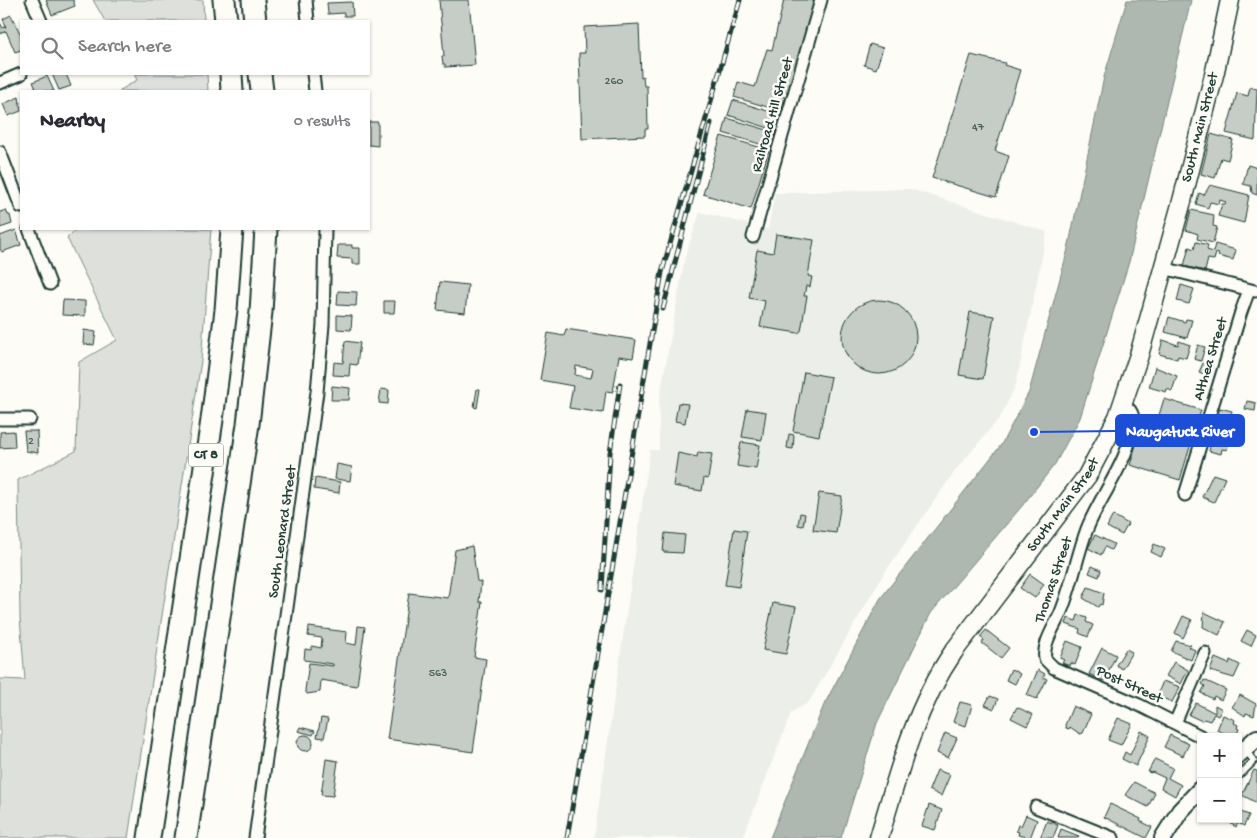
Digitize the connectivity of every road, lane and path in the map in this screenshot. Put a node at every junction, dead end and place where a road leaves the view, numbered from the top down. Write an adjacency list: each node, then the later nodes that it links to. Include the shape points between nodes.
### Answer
1 (32, 0): 7 (street)
2 (224, 0): 8 (highway)
3 (253, 0): 9 (highway)
4 (306, 0): 10 (street)
5 (821, 0): 25 (street, Railroad Hill Street)
6 (1230, 0): 26 (main road, South Main Street, via 1199,137)
7 (40, 20)
8 (226, 20)
9 (255, 20)
10 (308, 20)
11 (20, 74): 15 (street)
12 (231, 75): 16 (highway)
13 (260, 75): 17 (highway)
14 (313, 75): 18 (street)
15 (0, 83)
16 (232, 90)
17 (262, 90)
18 (315, 90)
19 (0, 152): 20 (street)
20 (20, 204)
21 (30, 230): 27 (street)
22 (232, 230): 42 (highway, CT 8, via 212,420)
23 (266, 230): 43 (highway, CT 8, via 262,312 251,406)
24 (325, 230): 44 (street, South Leonard Street, via 317,392)
25 (753, 237)
26 (1163, 268): 28 (street); 29 (main road, South Main Street)
27 (50, 284)
28 (1253, 291): 32 (street, Althea Street, via 1241,312)
29 (1123, 405): 34 (street, Thomas Street, via 1133,417 1126,447 1087,530 1064,605 1045,648); 45 (main road, South Main Street, via 1108,441 1087,476 937,679 908,742)
30 (0, 419): 31 (street)
31 (30, 419)
32 (1185, 495)
33 (1205, 653): 35 (street)
34 (1045, 658): 35 (street, Post Street, via 1054,668)
35 (1175, 723): 36 (street, Post Street)
36 (1197, 734)
37 (1257, 738): 38 (main road)
38 (1249, 757): 39 (lane)
39 (1242, 770)
40 (1197, 793): 47 (main road, via 1180,811)
41 (1036, 807): 46 (street)
42 (149, 838)
43 (186, 838)
44 (255, 838)
45 (879, 838)
46 (1113, 838)
47 (1163, 838)

